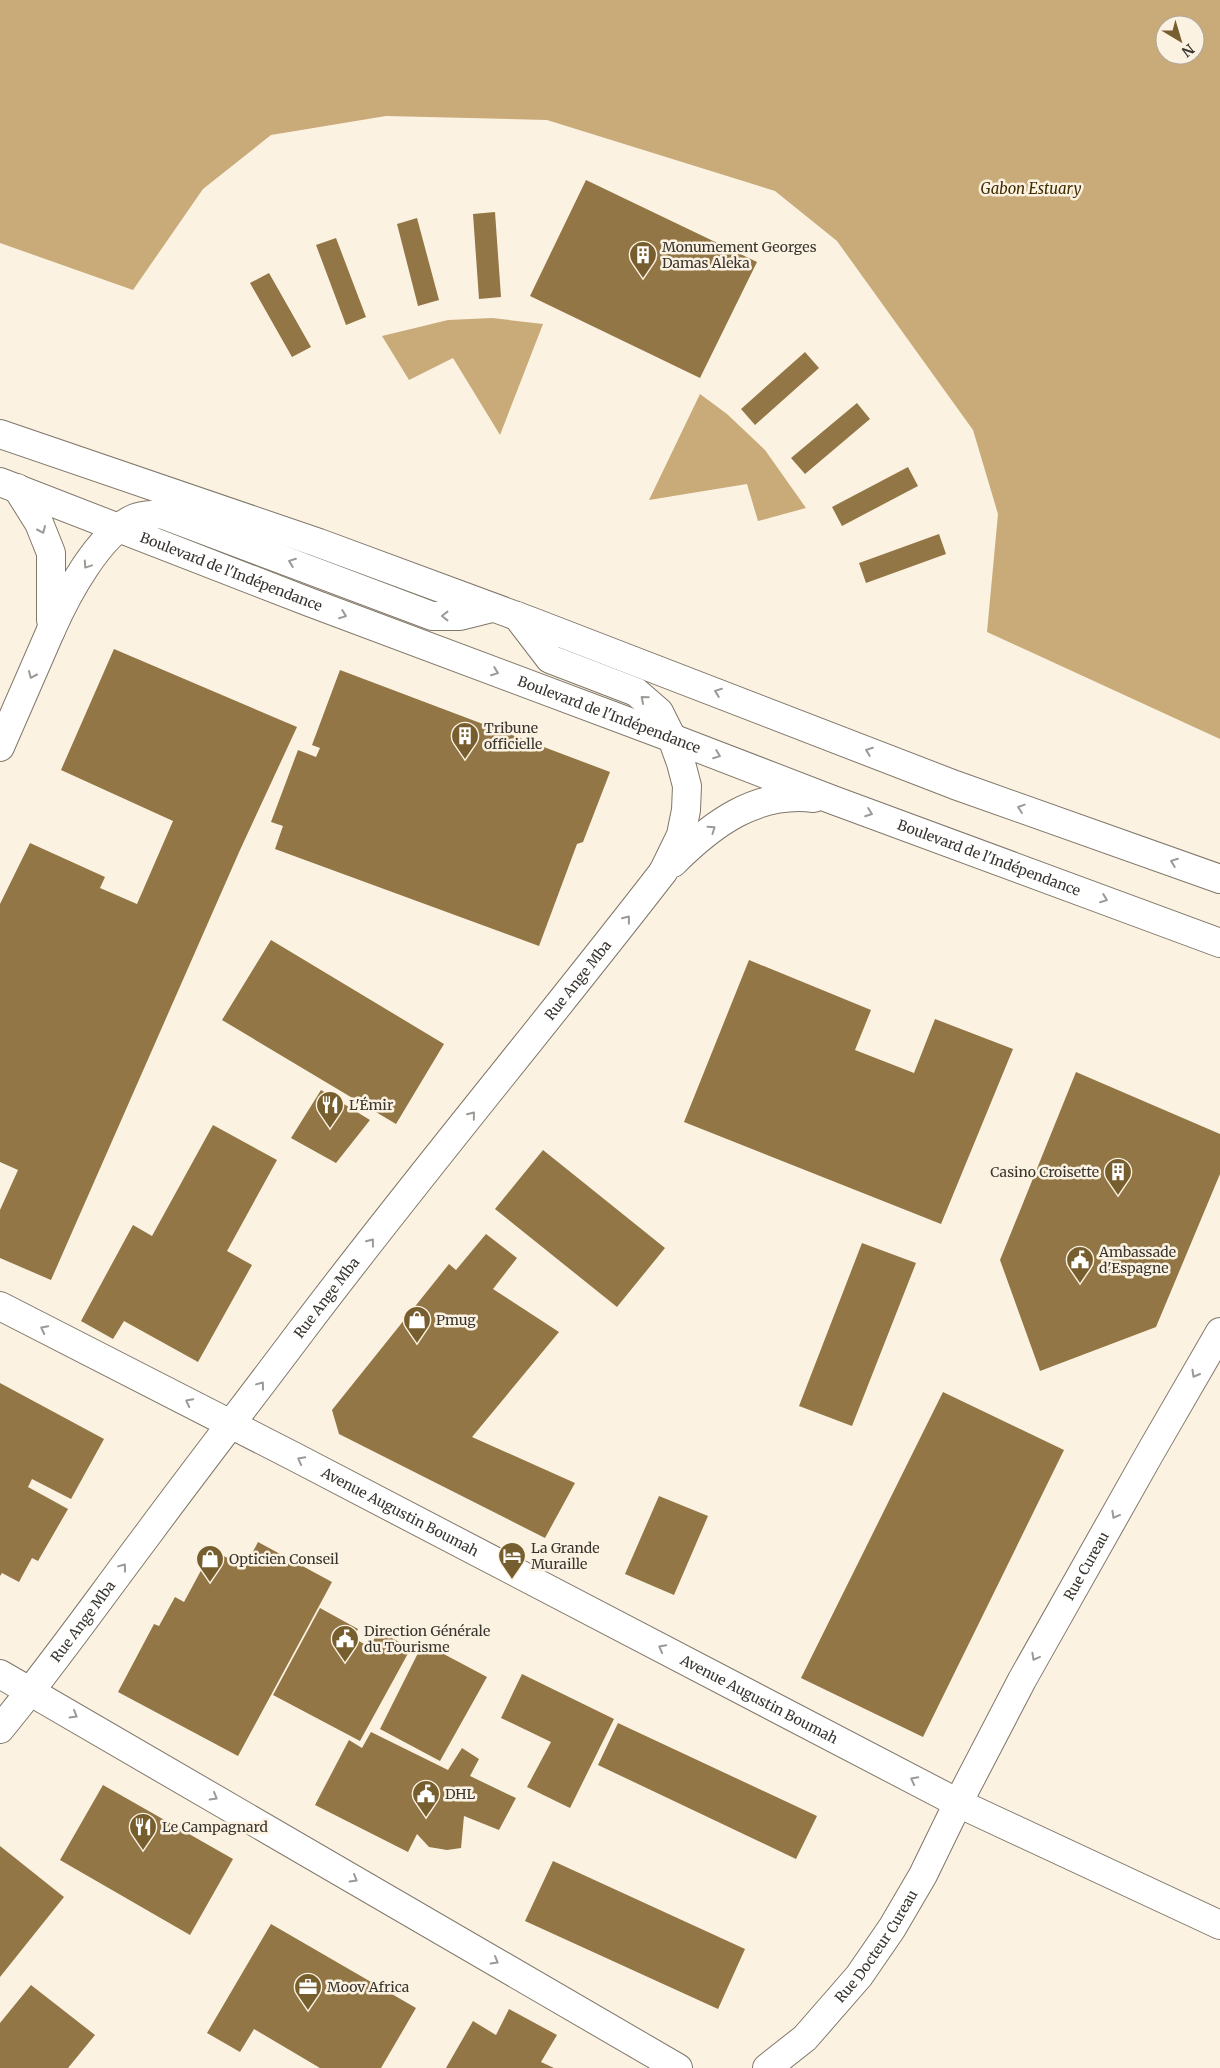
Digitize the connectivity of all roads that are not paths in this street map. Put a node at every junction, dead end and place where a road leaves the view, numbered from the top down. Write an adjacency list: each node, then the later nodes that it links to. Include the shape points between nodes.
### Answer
1 (0, 434): 4 (street, via 318,542)
2 (8, 485): 3 (street, Boulevard de l'Indépendance); 5 (street, one-way to 5, via 39,523 52,552)
3 (118, 528): 4 (street, one-way to 3, via 432,616 161,514 136,518); 5 (street, one-way to 5, via 91,559 65,598); 6 (street, Boulevard de l'Indépendance, one-way to 6)
4 (505, 612): 6 (street, one-way to 4, via 660,712 636,692 550,659); 10 (street, one-way to 4, via 955,784)
5 (51, 630): 7 (street, one-way to 7)
6 (672, 738): 8 (street, Boulevard de l'Indépendance, one-way to 8); 9 (street, via 687,786 686,810 681,835)
7 (0, 747)
8 (833, 800): 9 (street, one-way to 8, via 695,840 739,810 770,799 807,797); 11 (street, Boulevard de l'Indépendance, one-way to 11)
9 (662, 872): 14 (street, Rue Ange Mba, one-way to 9)
10 (1220, 879)
11 (1220, 943)
12 (0, 1306): 14 (street, Avenue Augustin Boumah, one-way to 12)
13 (1220, 1332): 18 (street, Rue Cureau, one-way to 18, via 1022,1680)
14 (232, 1424): 16 (street, Rue Ange Mba, one-way to 14); 18 (street, Avenue Augustin Boumah, one-way to 14)
15 (0, 1674): 16 (street)
16 (32, 1691): 17 (street, Rue Ange Mba); 20 (street, one-way to 20)
17 (0, 1729)
18 (958, 1803): 19 (street, Avenue Augustin Boumah); 21 (street, Rue Docteur Cureau, via 923,1875 859,1976 804,2038)
19 (1220, 1926)
20 (678, 2068)
21 (767, 2068)

